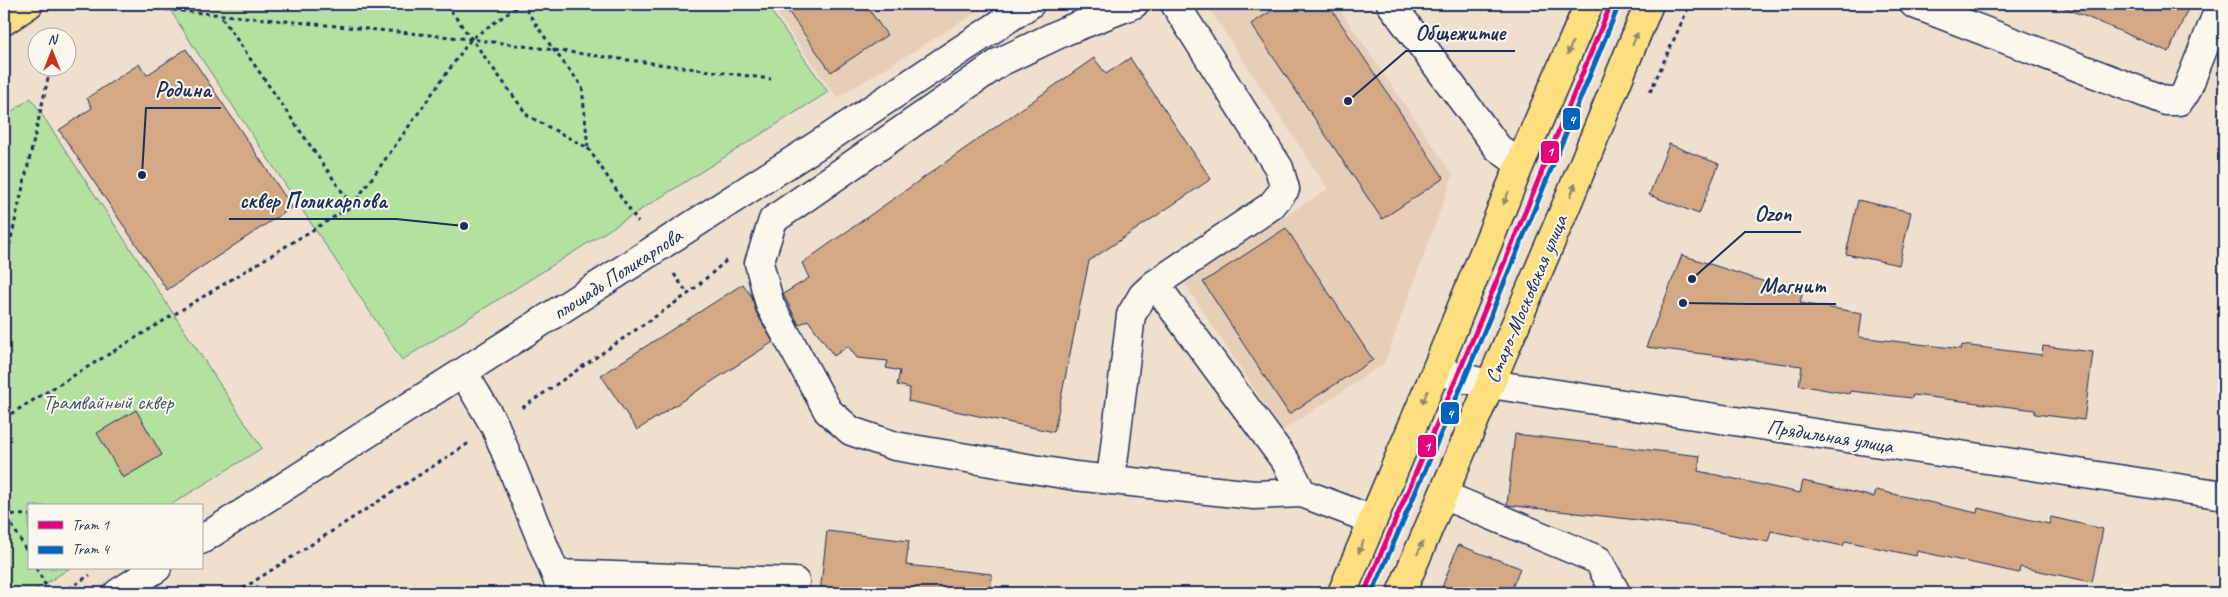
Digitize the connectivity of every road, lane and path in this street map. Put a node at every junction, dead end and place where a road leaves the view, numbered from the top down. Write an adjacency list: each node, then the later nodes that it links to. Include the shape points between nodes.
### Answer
1 (29, 4): 16 (main road)
2 (192, 4): 14 (path)
3 (446, 4): 17 (path)
4 (522, 4): 17 (path); 18 (path)
5 (1030, 4): 28 (street, площадь Поликарпова, via 830,137)
6 (1134, 4): 31 (street, via 1065,31 1000,62 773,220 759,263 774,313 828,411 851,431 895,446)
7 (1175, 4): 26 (street, via 1279,168 1284,189 1271,206)
8 (1392, 4): 22 (street, via 1498,148)
9 (1589, 4): 22 (main road, one-way to 22)
10 (1649, 4): 29 (main road, Старо-Московская улица, one-way to 10)
11 (1914, 4): 12 (street, via 2166,101 2179,101 2186,92)
12 (2221, 4)
13 (141, 7): 14 (path)
14 (181, 11): 15 (path)
15 (220, 15): 17 (path); 23 (path)
16 (4, 20)
17 (471, 39): 18 (path); 21 (path, via 528,116); 23 (path)
18 (553, 49): 20 (path); 21 (path, via 582,86)
19 (48, 78): 25 (path)
20 (771, 79)
21 (588, 148): 24 (path)
22 (1520, 164): 27 (main road, one-way to 27)
23 (352, 206): 30 (path)
24 (632, 214)
25 (4, 269)
26 (1155, 284): 31 (street, via 1143,295 1131,315); 32 (street, via 1286,462)
27 (1437, 368): 29 (street, Прядильная улица, via 1457,377); 37 (main road, one-way to 37)
28 (463, 372): 38 (street, площадь Поликарпова); 44 (street, via 496,426)
29 (1490, 384): 33 (main road, Старо-Московская улица); 34 (street, Прядильная улица)
30 (4, 418)
31 (1111, 480): 32 (street, via 1254,495)
32 (1302, 493): 37 (street)
33 (1443, 495): 49 (main road, Старо-Московская улица, one-way to 33); 50 (street, via 1598,560)
34 (2224, 495)
35 (4, 513): 36 (path); 39 (path)
36 (28, 516)
37 (1372, 520): 48 (main road, one-way to 48)
38 (202, 539)
39 (28, 553)
40 (37, 570): 45 (path)
41 (154, 570): 47 (street)
42 (93, 573): 46 (path)
43 (795, 582): 44 (street)
44 (559, 584)
45 (50, 593)
46 (62, 593)
47 (118, 593)
48 (1342, 593)
49 (1401, 593)
50 (1616, 593)

